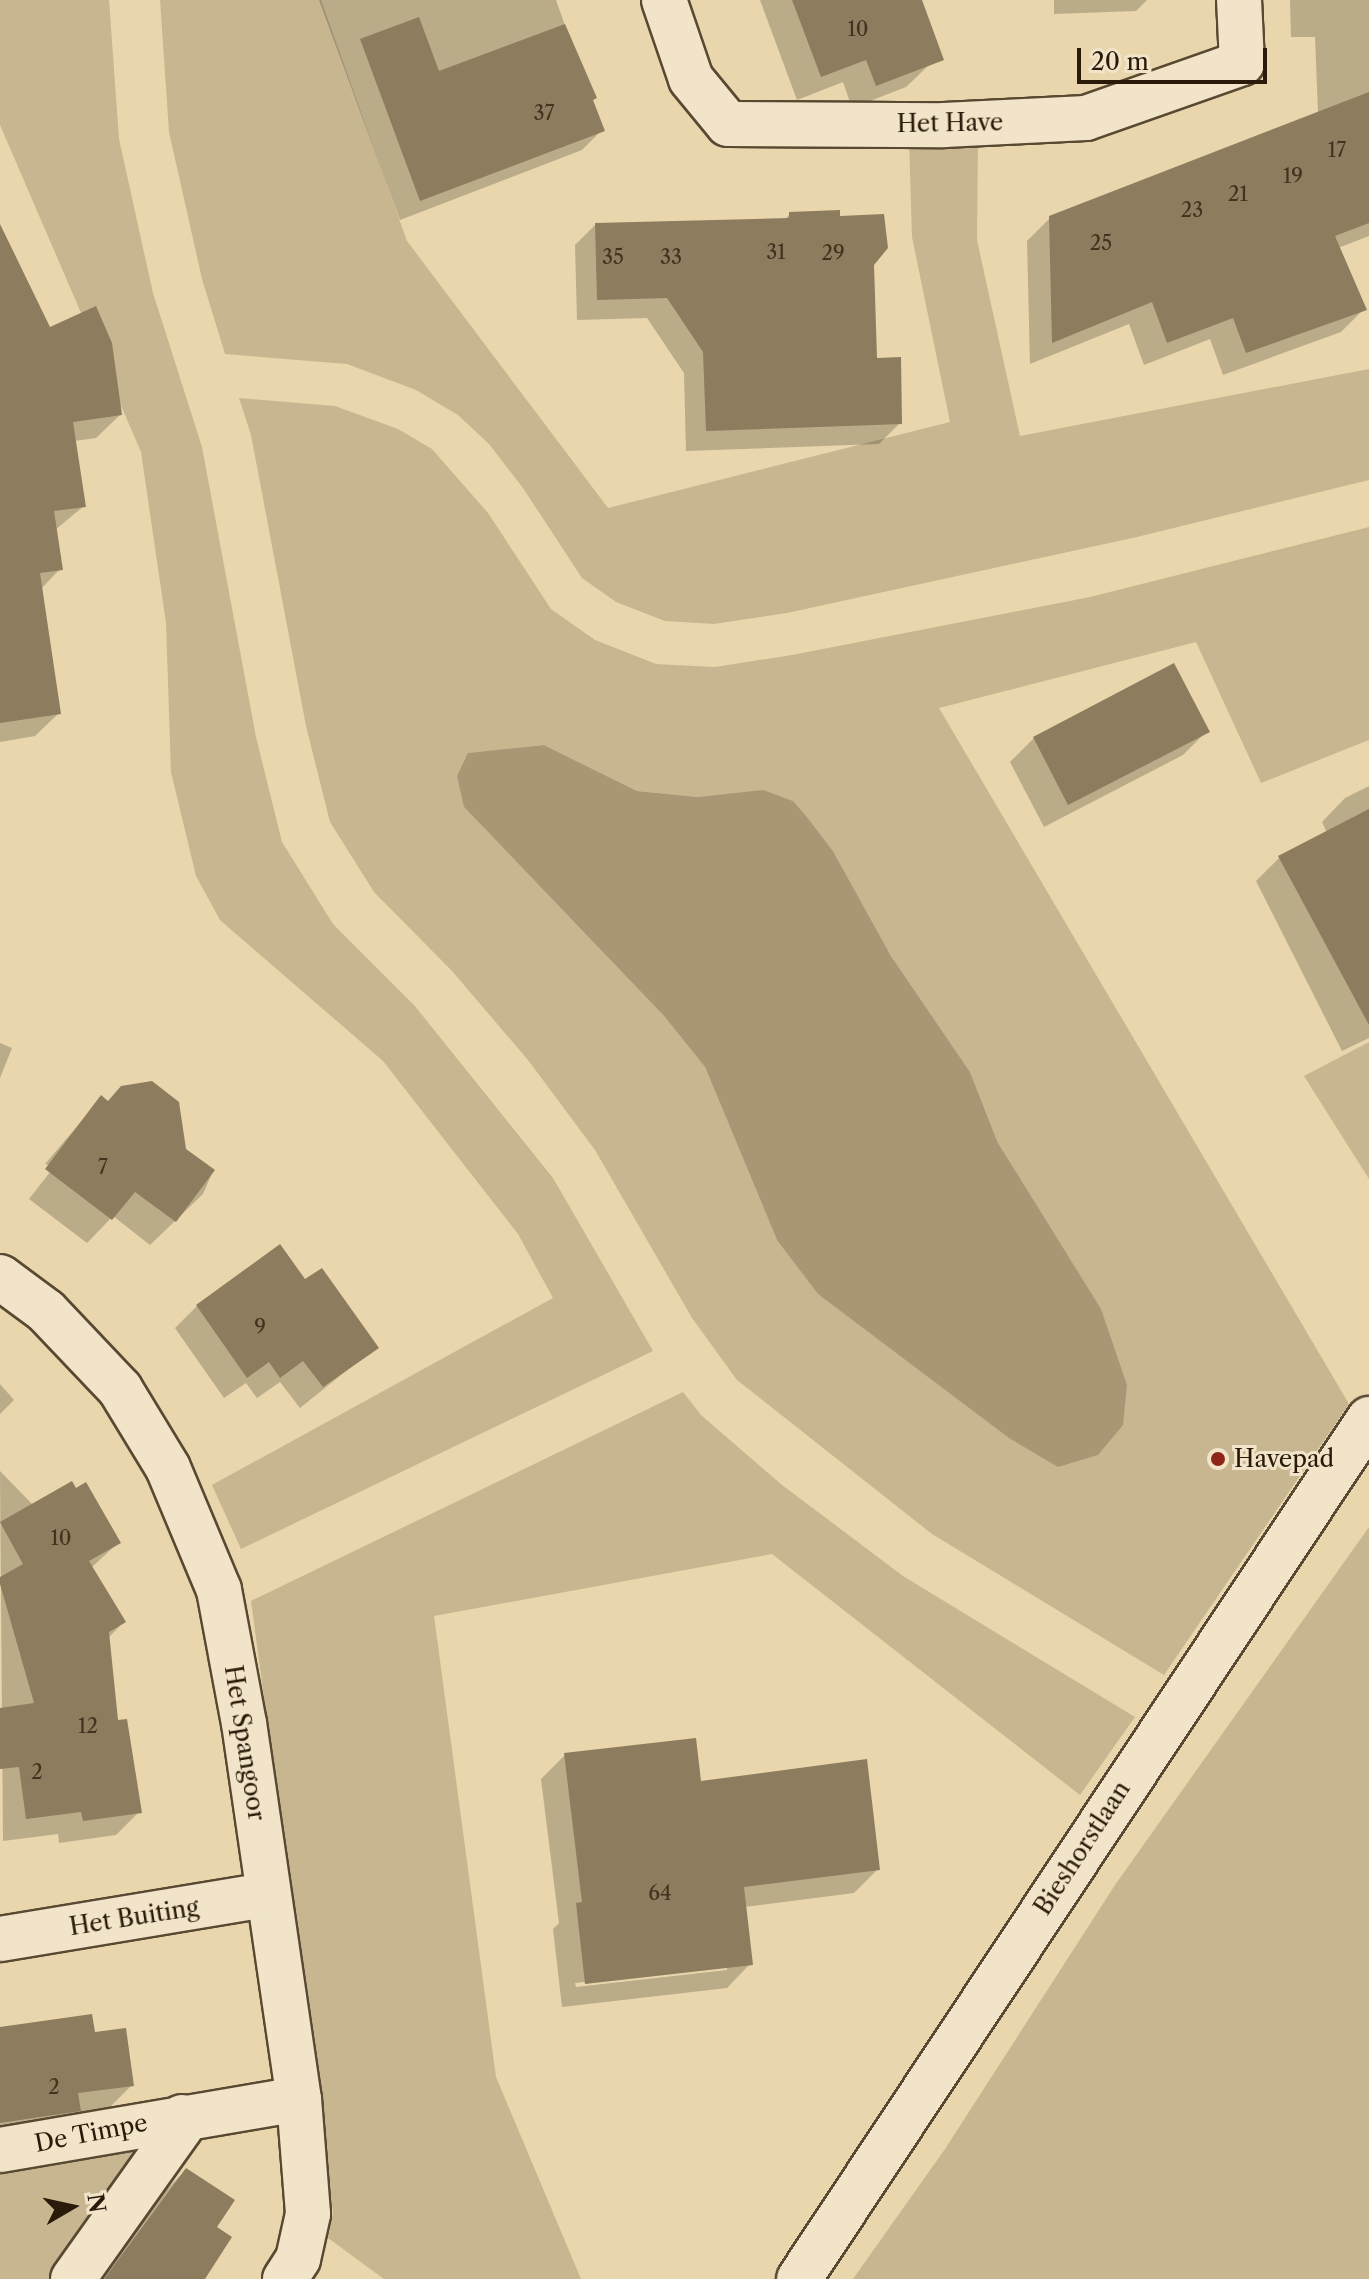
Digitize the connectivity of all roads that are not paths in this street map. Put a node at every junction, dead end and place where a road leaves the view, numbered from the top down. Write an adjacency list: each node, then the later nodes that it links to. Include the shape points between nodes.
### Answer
1 (664, 0): 2 (street, Het Have, via 691,79 728,124 929,125 1086,118 1242,63)
2 (1239, 0)
3 (0, 1277): 5 (street, Het Spangoor, via 46,1311 120,1389 168,1468 219,1590 244,1723)
4 (1369, 1419): 12 (street, Bieshorstlaan)
5 (267, 1895): 6 (street, Het Buiting); 7 (street, Het Spangoor)
6 (0, 1939)
7 (299, 2099): 8 (street, De Timpe); 11 (street, Het Spangoor, via 308,2214 298,2259)
8 (174, 2118): 9 (street, De Timpe); 10 (street, De Timpe, via 181,2127)
9 (0, 2150)
10 (73, 2279)
11 (285, 2279)
12 (799, 2279)

